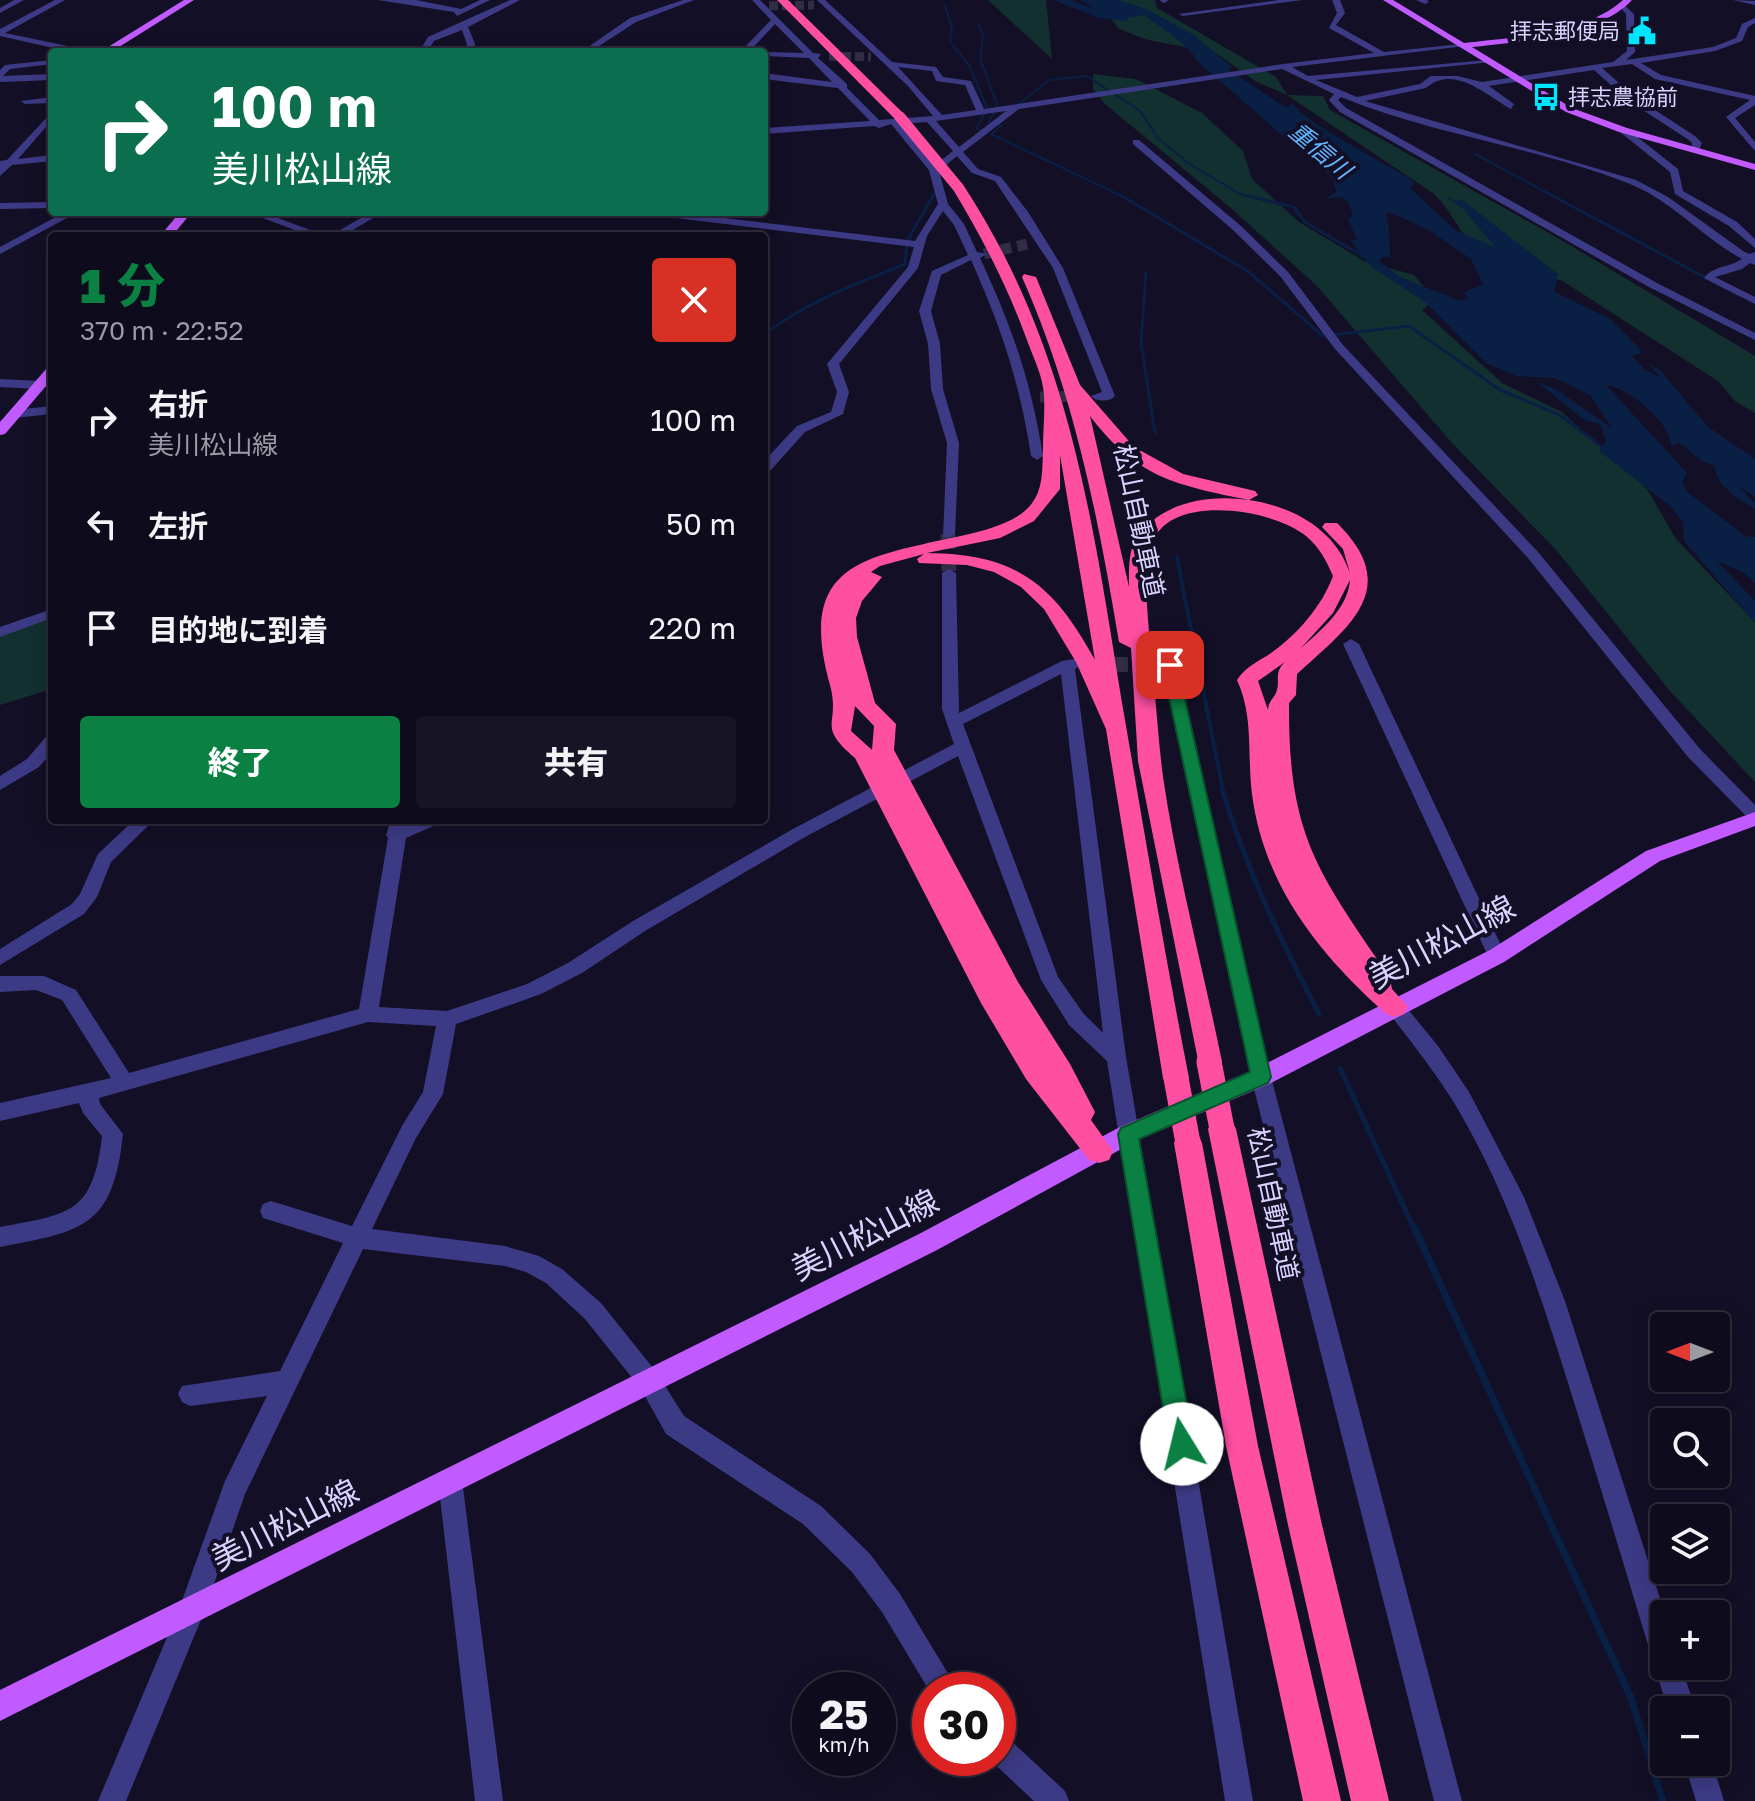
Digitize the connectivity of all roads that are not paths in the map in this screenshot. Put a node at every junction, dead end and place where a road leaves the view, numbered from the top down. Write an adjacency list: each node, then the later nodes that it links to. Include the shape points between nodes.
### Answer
1 (20, 0): 19 (street)
2 (61, 0): 26 (street)
3 (190, 0): 31 (main road)
4 (382, 0): 20 (street)
5 (486, 0): 20 (street)
6 (516, 0): 25 (street)
7 (690, 0): 34 (street, via 633,20)
8 (782, 0): 65 (highway, 松山自動車道)
9 (795, 0): 78 (highway, 松山自動車道, via 914,116)
10 (836, 0): 15 (street)
11 (1298, 0): 21 (street)
12 (1336, 0): 37 (street, via 1341,13 1332,26)
13 (1387, 0): 29 (main road)
14 (1737, 0): 17 (street)
15 (820, 3): 41 (street)
16 (1626, 3): 29 (main road, via 1603,17 1546,33); 45 (street, via 1631,52)
17 (1755, 3)
18 (762, 4): 23 (street)
19 (0, 11)
20 (463, 12): 22 (street)
21 (1183, 14)
22 (439, 19)
23 (775, 20): 35 (street); 38 (street)
24 (1755, 20): 44 (street, via 1739,39 1725,45)
25 (464, 26): 32 (street, via 431,39); 33 (street)
26 (0, 33): 28 (street)
27 (0, 43): 28 (street)
28 (32, 43): 30 (street)
29 (1461, 46): 37 (street); 43 (main road)
30 (60, 48)
31 (111, 48)
32 (425, 48)
33 (470, 48)
34 (591, 48)
35 (748, 48)
36 (768, 54): 38 (street)
37 (1382, 54): 46 (street)
38 (814, 56): 39 (street); 54 (street)
39 (829, 56)
40 (871, 57): 41 (street)
41 (886, 60): 62 (street, via 936,69 937,78 968,83); 63 (street)
42 (48, 62): 49 (street, via 8,67)
43 (1488, 62): 51 (street); 52 (main road)
44 (1636, 63): 45 (street); 58 (street, via 1658,77)
45 (1615, 64): 47 (street)
46 (1283, 66): 51 (street); 61 (street)
47 (1597, 68): 52 (street); 71 (street, via 1632,99 1692,138)
48 (768, 76): 54 (street)
49 (0, 77): 50 (street)
50 (48, 77)
51 (1306, 79): 55 (street)
52 (1515, 79): 53 (street); 67 (main road, via 1569,110)
53 (1482, 84): 57 (street, via 1466,78 1431,79 1423,86); 60 (street)
54 (844, 86): 66 (street)
55 (1340, 93): 57 (street); 100 (street, via 1333,100 1343,110)
56 (48, 100): 59 (street)
57 (1357, 100): 79 (street, via 1444,131)
58 (1755, 100): 70 (street, via 1730,117)
59 (25, 101)
60 (1511, 106)
61 (1016, 107): 62 (street); 72 (street)
62 (981, 112): 63 (street)
63 (935, 119): 65 (street); 72 (street)
64 (48, 120): 74 (street)
65 (898, 120): 66 (street); 76 (street); 78 (highway, 松山自動車道, bridge)
66 (879, 125): 68 (street)
67 (1623, 130): 71 (main road); 80 (street, via 1675,171)
68 (768, 131)
69 (1136, 142): 124 (street, via 1284,274 1339,347 1533,555 1694,753)
70 (1755, 148)
71 (1695, 150): 75 (main road)
72 (959, 152): 76 (street); 92 (street, via 975,171 998,179)
73 (48, 158): 74 (street)
74 (4, 163): 77 (street)
75 (1754, 164)
76 (934, 170): 81 (street)
77 (0, 173)
78 (964, 184): 104 (highway, 松山自動車道, via 1016,287)
79 (1646, 188): 80 (street); 98 (street)
80 (1676, 189): 95 (street, via 1733,224)
81 (943, 204): 93 (street); 97 (street)
82 (48, 205): 83 (street)
83 (0, 206)
84 (66, 216): 96 (street)
85 (183, 216): 89 (main road)
86 (264, 216): 90 (street)
87 (371, 216): 91 (street)
88 (684, 216): 93 (street)
89 (169, 232)
90 (310, 232)
91 (342, 232)
92 (1042, 241): 94 (street); 105 (street, via 1098,361 1109,396)
93 (909, 244): 110 (street, via 913,268 833,364 843,392 837,414 801,429)
94 (1027, 244)
95 (1755, 245)
96 (0, 251)
97 (978, 255): 104 (street, via 1003,319); 111 (street, via 936,273 925,311 937,389 953,443)
98 (1753, 258): 99 (street, via 1709,278)
99 (1755, 301)
100 (1755, 337)
101 (48, 376): 103 (main road)
102 (0, 383): 103 (street)
103 (40, 385): 107 (main road)
104 (1048, 391): 109 (street); 118 (highway, 松山自動車道, via 1092,571); 121 (highway, 松山自動車道, via 1117,571); 123 (highway, via 1051,489 1034,515 994,533 889,555 851,576 831,604 828,641 845,704 839,727); 130 (highway, via 1150,466 1322,520 1358,561 1361,584 1351,607 1287,672 1286,695 1279,701 1284,790 1291,829 1328,908)
105 (1097, 396)
106 (48, 410): 107 (street)
107 (14, 414): 108 (main road)
108 (0, 431)
109 (1037, 456)
110 (768, 465)
111 (948, 534)
112 (949, 573): 117 (street)
113 (48, 614): 114 (street)
114 (0, 632)
115 (1351, 644): 127 (street)
116 (1152, 665): 134 (street, via 1170,665)
117 (954, 722): 120 (street); 133 (street, via 1071,664)
118 (1116, 729): 123 (highway, via 1060,612 1034,586 986,562 904,562 865,583 846,618 865,706 885,724 883,750); 157 (highway, 松山自動車道, bridge, via 1150,949 1242,1446)
119 (48, 746): 122 (street, via 33,763)
120 (964, 746): 123 (street); 133 (street, via 1050,980 1076,1019)
121 (1152, 774): 130 (highway, via 1139,581 1143,543 1166,518 1201,507 1267,510 1310,527 1333,548 1342,576 1332,601 1282,655 1247,680 1260,703 1263,794 1283,868 1306,913 1347,967); 158 (highway, 松山自動車道, bridge, via 1305,1525)
122 (0, 784)
123 (891, 786): 132 (street, via 799,833 575,968 534,989); 139 (highway, via 1061,1072)
124 (1755, 817): 127 (main road, 美川松山線, via 1653,856)
125 (141, 824): 128 (street, via 104,859 78,909)
126 (397, 828): 131 (street)
127 (1497, 956): 130 (main road, 美川松山線)
128 (0, 958)
129 (0, 984): 135 (street, via 36,981 69,995)
130 (1395, 1007): 134 (main road, 美川松山線); 147 (street, via 1461,1092 1525,1219)
131 (368, 1014): 132 (street); 135 (street)
132 (447, 1019): 142 (street, via 433,1094 409,1132)
133 (1116, 1057): 138 (street)
134 (1261, 1077): 138 (main road, 美川松山線); 159 (street)
135 (125, 1083): 136 (street)
136 (88, 1093): 137 (street); 141 (street, via 90,1107 113,1134 100,1195 74,1221)
137 (0, 1112)
138 (1128, 1134): 139 (main road, 美川松山線); 156 (street)
139 (1099, 1151): 143 (main road, 美川松山線)
140 (271, 1211): 142 (street)
141 (0, 1237)
142 (360, 1238): 143 (street, via 531,1263 593,1311); 144 (street)
143 (649, 1381): 146 (main road, 美川松山線); 149 (street, via 675,1425 812,1515 861,1563)
144 (288, 1382): 145 (street); 148 (street, via 234,1490)
145 (190, 1394)
146 (450, 1480): 148 (main road, 美川松山線); 154 (street)
147 (1650, 1608)
148 (192, 1610): 150 (main road, 美川松山線); 153 (street)
149 (933, 1672)
150 (0, 1706)
151 (1016, 1765): 155 (street)
152 (1702, 1776): 160 (street)
153 (112, 1801)
154 (489, 1801)
155 (1055, 1801)
156 (1239, 1801)
157 (1322, 1801)
158 (1370, 1801)
159 (1448, 1801)
160 (1710, 1801)

